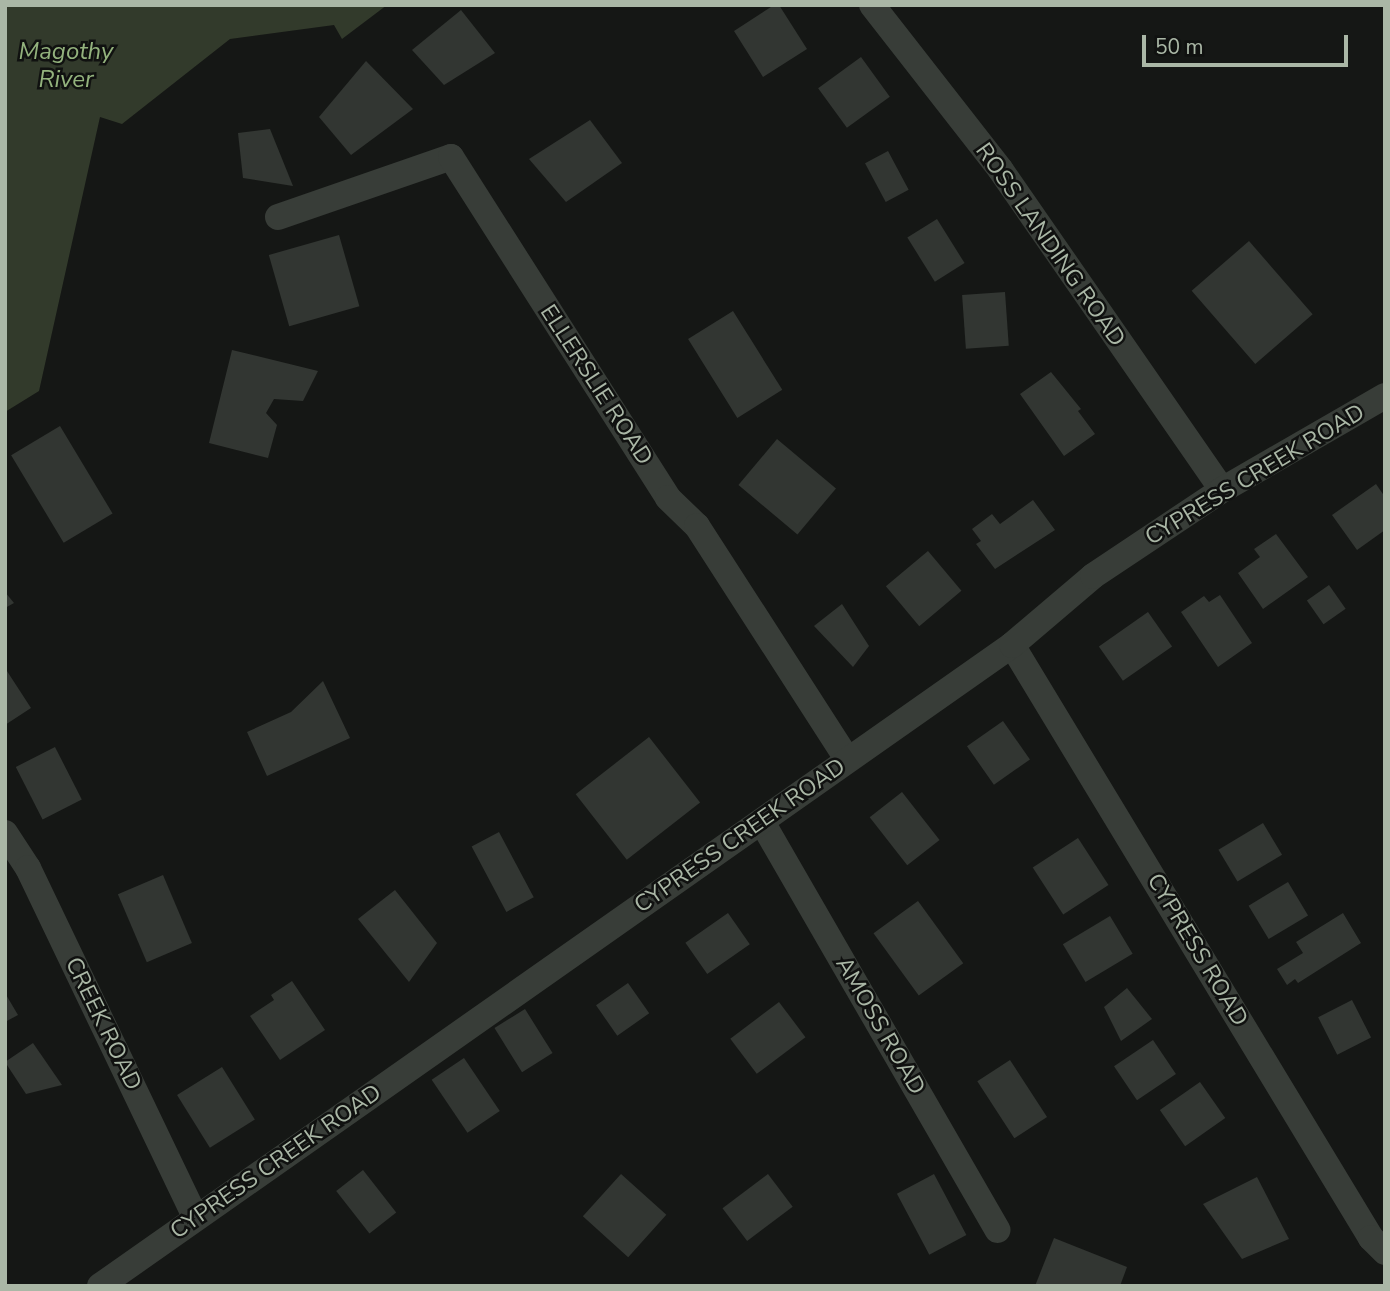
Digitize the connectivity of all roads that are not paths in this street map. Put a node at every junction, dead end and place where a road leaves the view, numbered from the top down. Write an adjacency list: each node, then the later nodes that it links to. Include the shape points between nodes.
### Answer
1 (872, 5): 4 (street, ROSS LANDING ROAD, via 1000,169)
2 (278, 217): 6 (street, ELLERSLIE ROAD, via 451,157 668,498 697,526)
3 (1385, 396): 4 (street, CYPRESS CREEK ROAD)
4 (1222, 490): 5 (street, CYPRESS CREEK ROAD, via 1093,576)
5 (1012, 645): 6 (street, CYPRESS CREEK ROAD); 11 (street, CYPRESS ROAD, via 1370,1238)
6 (848, 760): 7 (street, CYPRESS CREEK ROAD)
7 (762, 822): 9 (street, CYPRESS CREEK ROAD); 10 (street, AMOSS ROAD)
8 (5, 833): 9 (street, CREEK ROAD, via 28,867)
9 (197, 1218): 12 (street, CYPRESS CREEK ROAD)
10 (998, 1230)
11 (1385, 1252)
12 (100, 1286)

